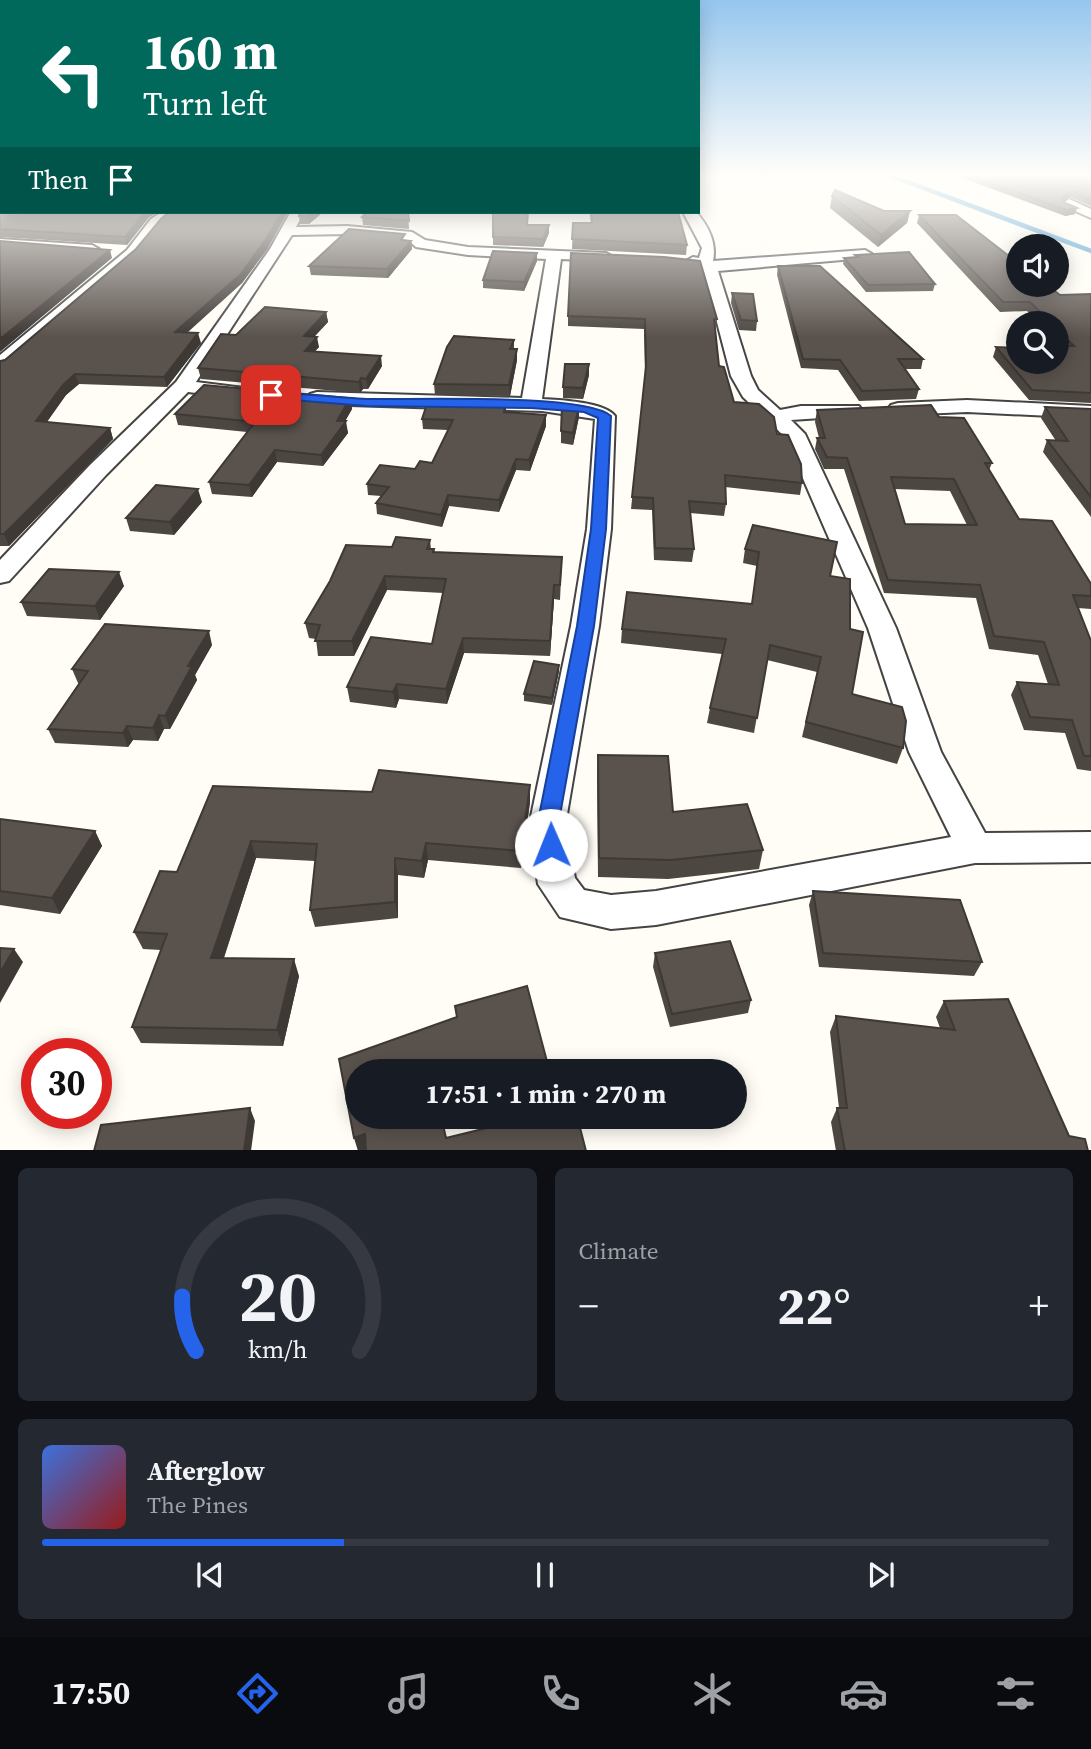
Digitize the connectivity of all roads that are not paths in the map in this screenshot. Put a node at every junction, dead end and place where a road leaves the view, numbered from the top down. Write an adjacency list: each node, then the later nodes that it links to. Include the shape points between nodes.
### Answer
1 (150, 230): 5 (street)
2 (700, 230): 9 (street, via 709,248)
3 (286, 231): 7 (street, via 347,230 412,236 435,247); 11 (street)
4 (0, 243): 5 (street)
5 (132, 253): 10 (street)
6 (865, 254): 9 (street, via 805,261)
7 (554, 255): 8 (street); 14 (street)
8 (622, 258)
9 (694, 262): 16 (street, via 711,271 750,393)
10 (0, 364)
11 (183, 386): 12 (street); 17 (street)
12 (257, 394)
13 (298, 397): 14 (street)
14 (531, 405): 19 (street, via 586,409 605,416 599,529 547,826 557,884 573,905 611,912 656,908)
15 (1091, 412): 16 (street, via 967,406 801,412)
16 (778, 418): 19 (street, via 794,434 882,628 925,752)
17 (0, 575)
18 (1091, 847): 19 (street)
19 (975, 848)

